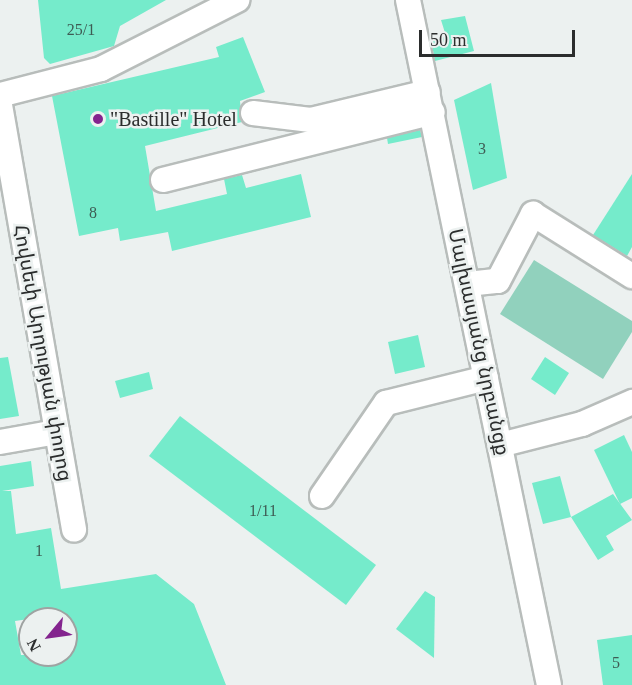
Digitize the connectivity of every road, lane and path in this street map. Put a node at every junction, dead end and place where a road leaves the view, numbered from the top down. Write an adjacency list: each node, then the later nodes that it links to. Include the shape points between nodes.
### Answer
1 (237, 0): 3 (street, via 100,69)
2 (408, 0): 4 (street, Մալխասյանց նրբանցք)
3 (0, 95)
4 (430, 102): 6 (street, via 311,120); 8 (street); 11 (street, Մալխասյանց նրբանցք)
5 (0, 105): 7 (street, Հովսեփ Արղության փողոց)
6 (253, 113)
7 (3, 139): 9 (street, Հովսեփ Արղության փողոց)
8 (163, 180)
9 (8, 197): 14 (street, Հովսեփ Արղության փողոց)
10 (632, 276): 11 (street, via 533,214 498,281)
11 (467, 284): 12 (street, Մալխասյանց նրբանցք)
12 (486, 378): 16 (street, Մալխասյանց նրբանցք); 17 (street, via 386,403)
13 (632, 402): 16 (street, via 582,424)
14 (57, 432): 15 (street); 18 (street, Հովսեփ Արղության փողոց)
15 (0, 442)
16 (500, 445): 19 (street, Մալխասյանց նրբանցք)
17 (322, 495)
18 (75, 530)
19 (549, 685)

